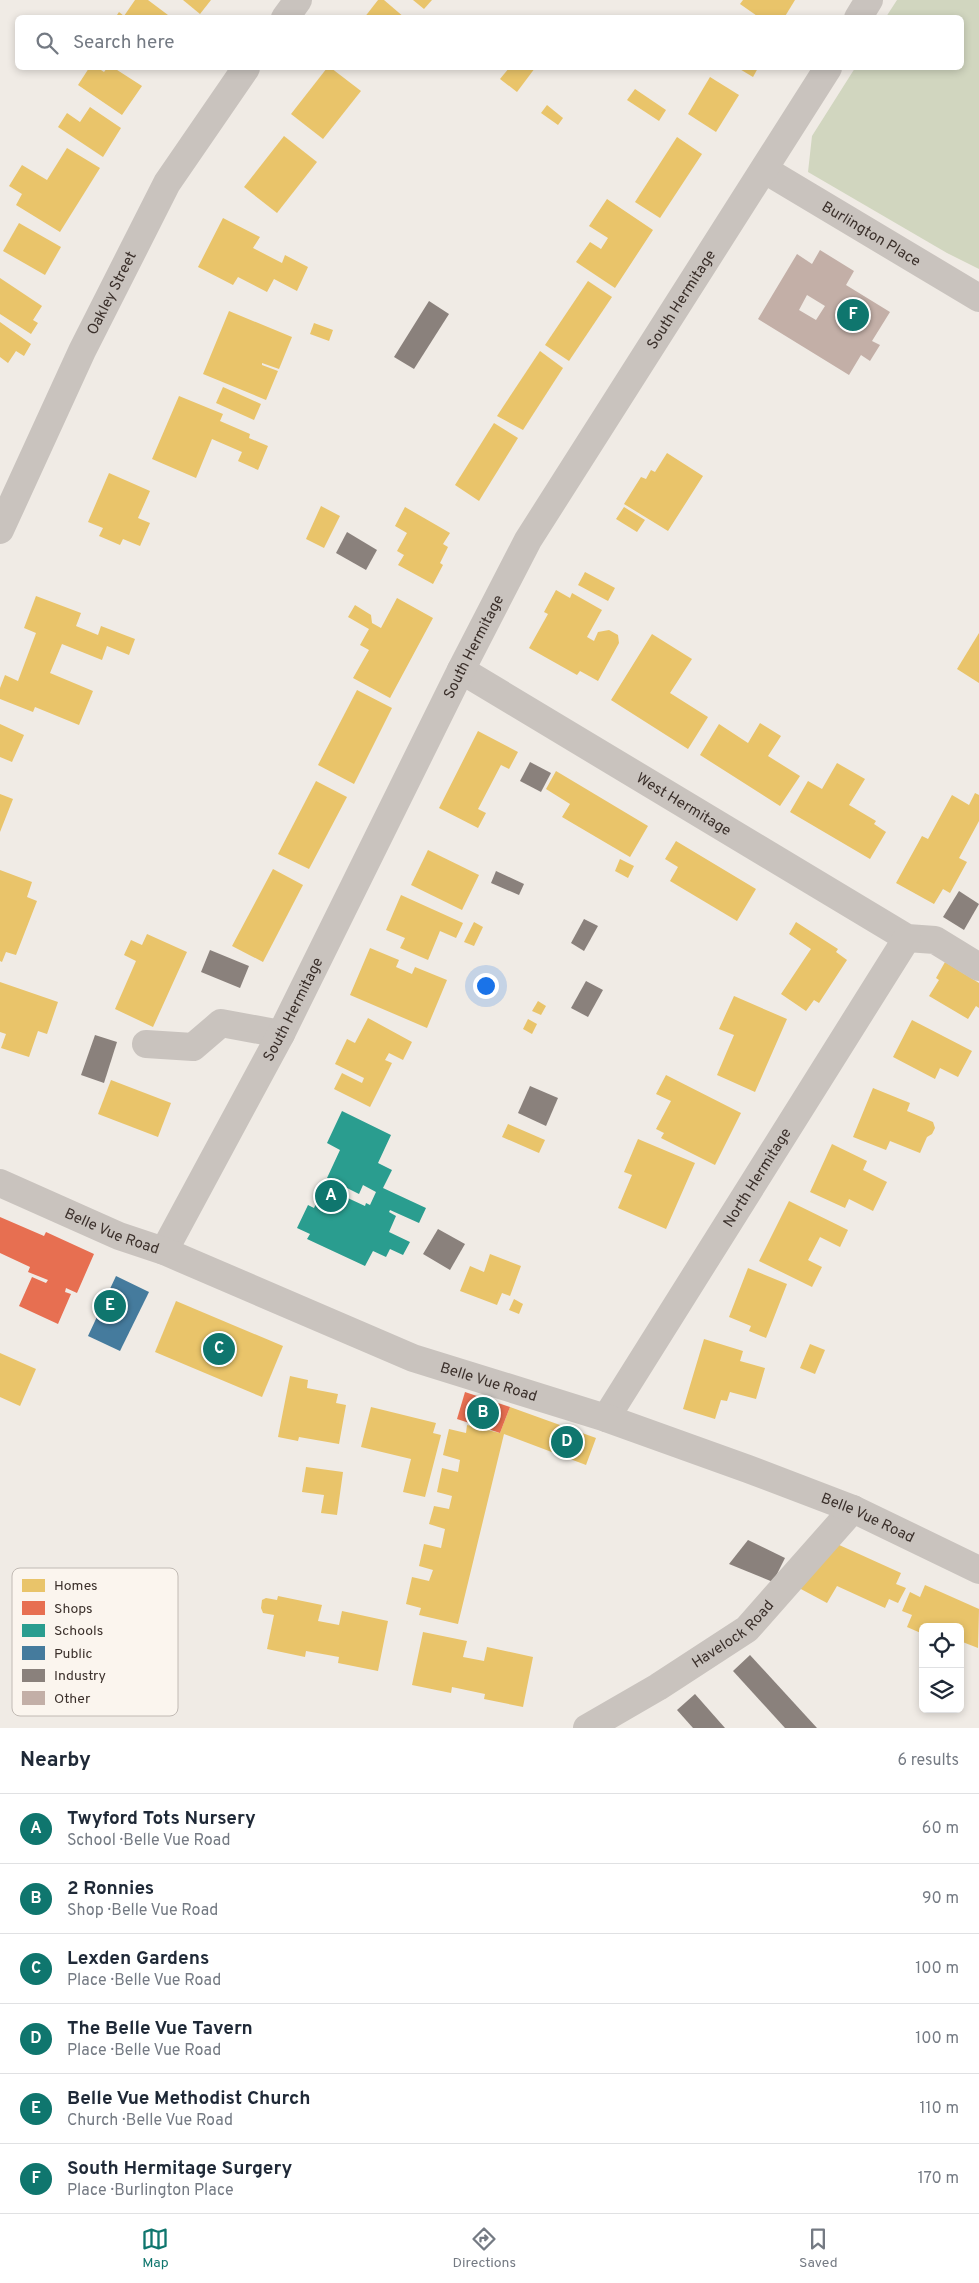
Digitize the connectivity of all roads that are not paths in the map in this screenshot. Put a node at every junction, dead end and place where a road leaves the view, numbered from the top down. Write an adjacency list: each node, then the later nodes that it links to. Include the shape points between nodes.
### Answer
1 (298, 0): 3 (street)
2 (869, 0): 4 (street)
3 (287, 15)
4 (860, 15)
5 (245, 70): 9 (street, Oakley Street, via 167,183 82,351)
6 (827, 70): 7 (street, South Hermitage)
7 (765, 170): 8 (street, Burlington Place); 10 (street, South Hermitage, via 528,540)
8 (979, 298)
9 (0, 530)
10 (461, 670): 11 (street, West Hermitage); 13 (street, South Hermitage)
11 (907, 938): 12 (street, via 935,940); 17 (street, North Hermitage)
12 (979, 967)
13 (281, 1034): 14 (street, via 221,1022 192,1047); 16 (street, South Hermitage)
14 (146, 1044)
15 (0, 1182): 16 (street, Belle Vue Road, via 119,1236)
16 (164, 1251): 17 (street, Belle Vue Road, via 414,1358)
17 (606, 1418): 18 (street, Belle Vue Road)
18 (853, 1509): 19 (street, Belle Vue Road); 20 (street, Havelock Road, via 747,1629 658,1687)
19 (979, 1570)
20 (586, 1728)

